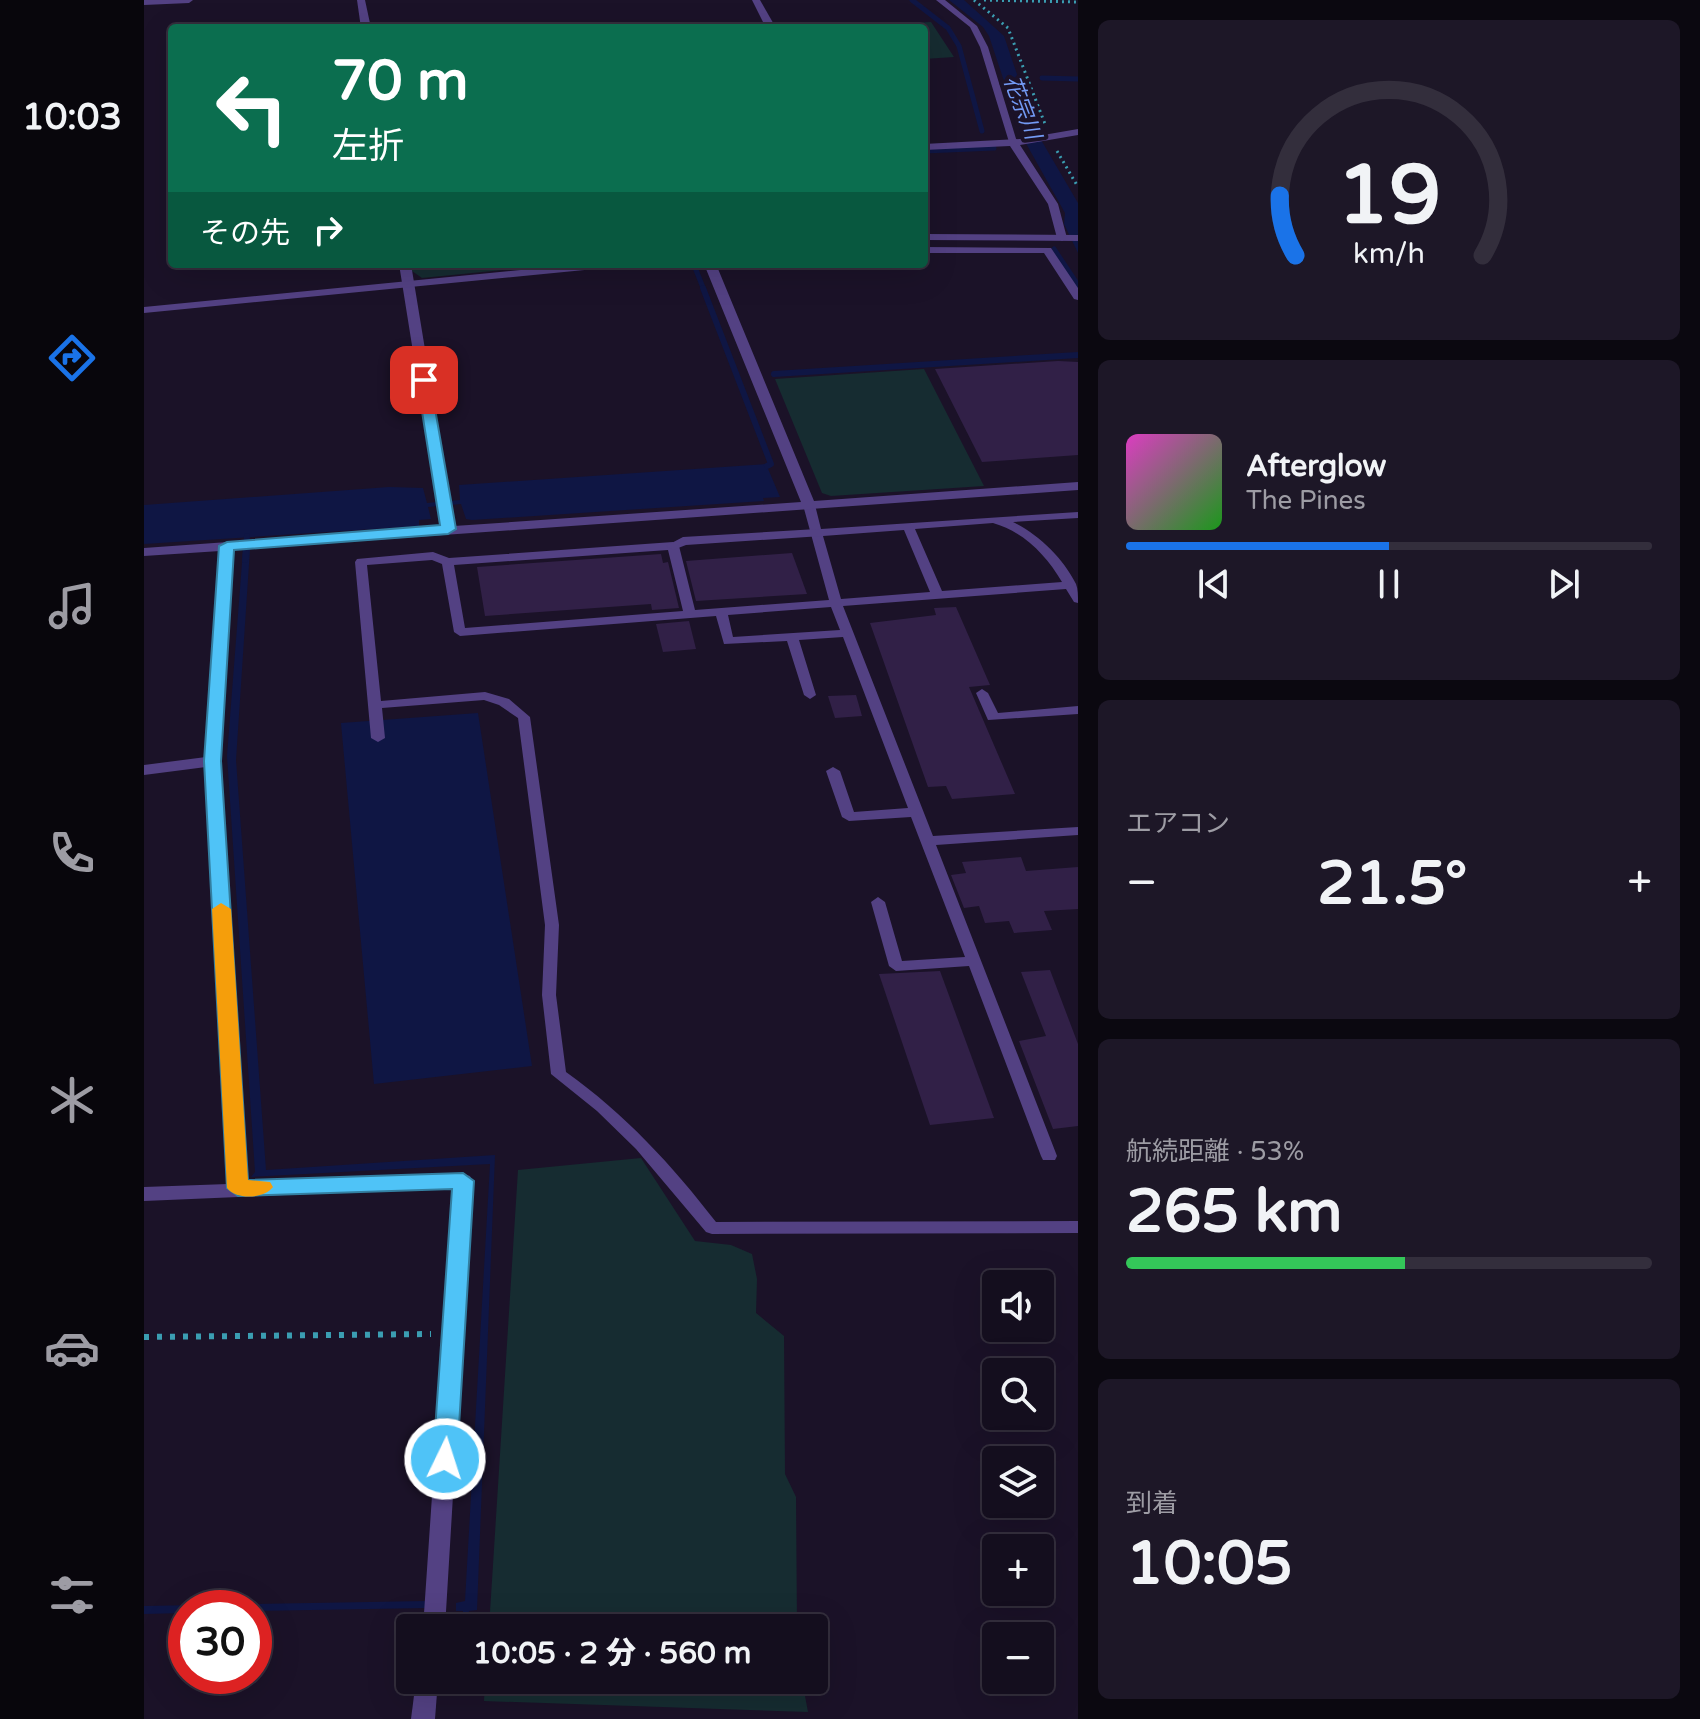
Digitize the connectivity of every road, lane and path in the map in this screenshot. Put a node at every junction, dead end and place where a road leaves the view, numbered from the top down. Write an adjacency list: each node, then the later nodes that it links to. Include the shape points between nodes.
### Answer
1 (189, 0): 7 (street)
2 (361, 0): 9 (street)
3 (756, 0): 10 (street)
4 (940, 0): 13 (lane, via 973,26)
5 (974, 0): 12 (path, via 1008,28)
6 (984, 0): 8 (path)
7 (144, 2)
8 (1078, 2)
9 (365, 24)
10 (769, 24)
11 (1078, 132): 12 (street)
12 (1047, 137): 13 (street); 15 (path)
13 (1016, 142): 14 (street); 17 (street)
14 (928, 147)
15 (1078, 187)
16 (928, 237): 17 (street)
17 (1069, 238)
18 (928, 250): 23 (street, via 1047,250)
19 (406, 268): 22 (street)
20 (574, 268): 22 (street)
21 (712, 268): 26 (street)
22 (408, 284): 24 (street); 30 (street)
23 (1078, 297)
24 (144, 310)
25 (1078, 486): 26 (street)
26 (809, 505): 30 (street); 32 (lane)
27 (1078, 515): 28 (lane)
28 (993, 520): 29 (lane); 38 (lane, via 1014,523 1059,565)
29 (908, 526): 32 (lane); 39 (lane)
30 (448, 529): 31 (street)
31 (431, 531): 33 (street); 36 (lane)
32 (817, 533): 34 (street, via 683,541); 41 (lane)
33 (227, 546): 35 (street); 51 (street)
34 (673, 546): 37 (lane); 43 (lane)
35 (144, 552)
36 (433, 556): 37 (lane); 48 (lane, via 361,562)
37 (448, 562): 43 (lane, via 460,632)
38 (1071, 585): 39 (lane); 40 (lane)
39 (938, 596): 41 (lane)
40 (1078, 599)
41 (836, 603): 42 (lane); 44 (lane)
42 (721, 612): 43 (lane); 45 (lane, via 728,641)
43 (690, 614)
44 (847, 633): 45 (lane); 54 (lane)
45 (792, 637): 47 (lane)
46 (982, 693): 49 (lane, via 993,717)
47 (810, 695)
48 (376, 705): 50 (lane); 62 (lane, via 485,696 524,717 552,925 549,995 559,1074 598,1100 662,1164 712,1228)
49 (1078, 710)
50 (378, 738)
51 (213, 761): 52 (street); 60 (street)
52 (144, 770)
53 (833, 771): 54 (lane, via 849,817)
54 (917, 812): 56 (lane)
55 (1078, 831): 56 (lane)
56 (928, 841): 58 (lane)
57 (878, 902): 58 (lane, via 896,966)
58 (974, 961): 59 (lane)
59 (1049, 1156)
60 (238, 1188): 61 (street); 63 (street, via 463,1181)
61 (144, 1194)
62 (1078, 1227)
63 (453, 1333): 64 (path); 65 (street)
64 (144, 1337)
65 (435, 1614)
66 (426, 1694): 67 (street)
67 (423, 1719)

